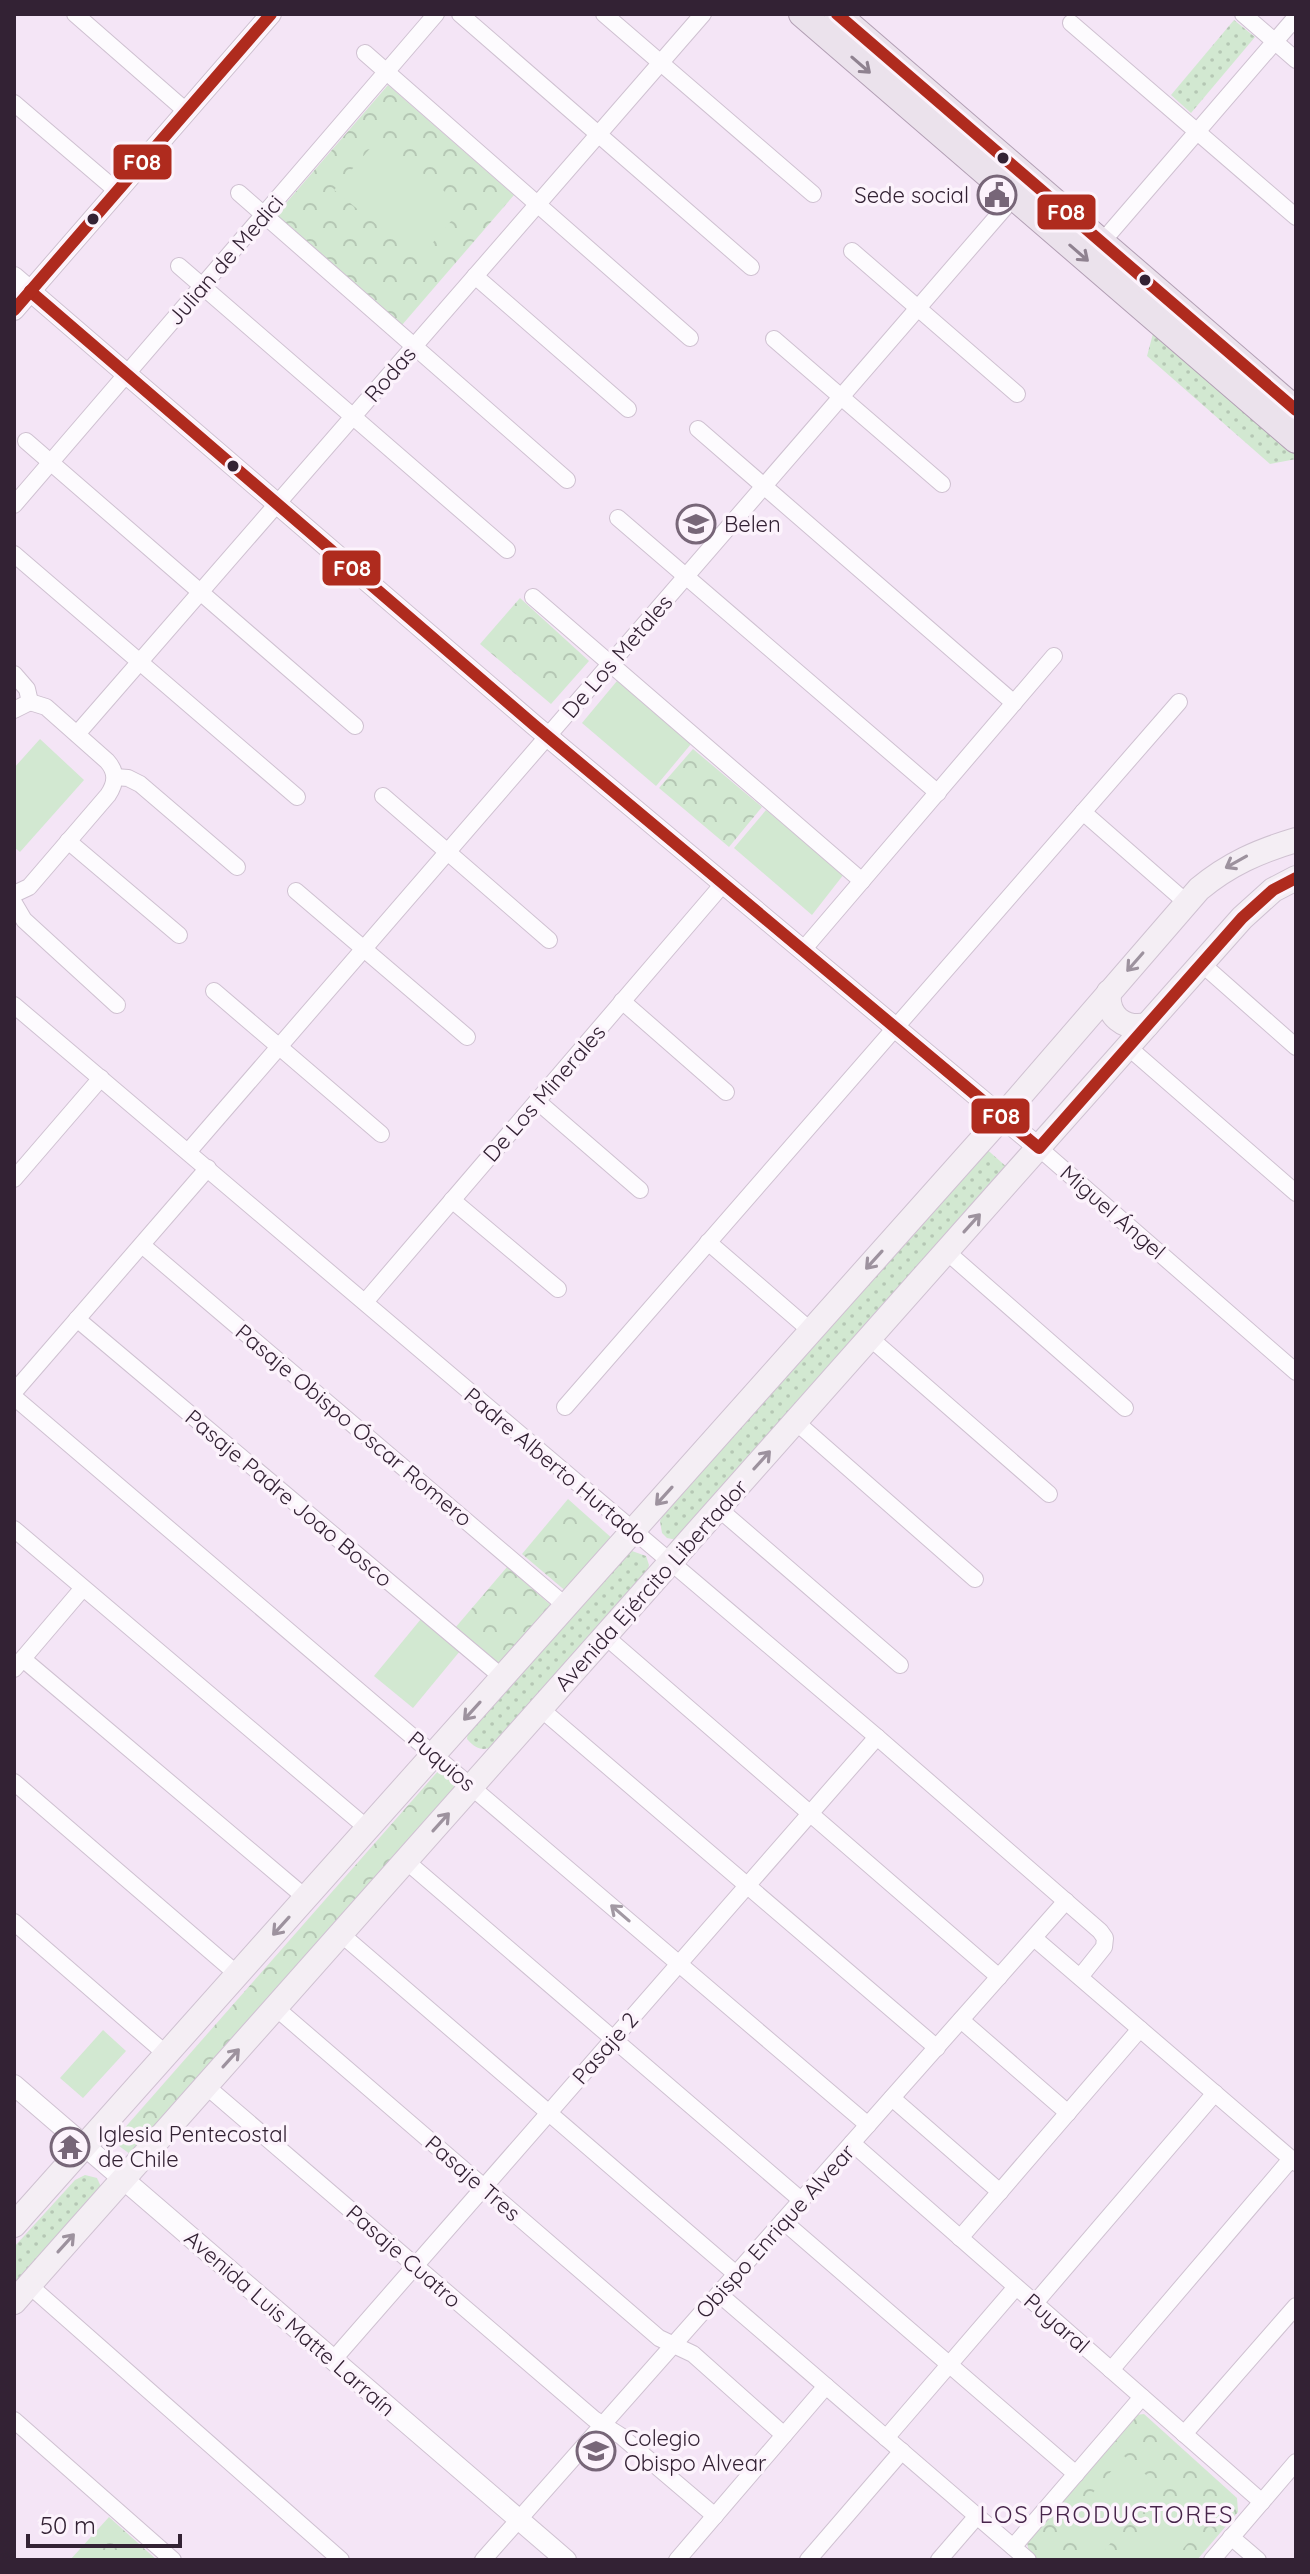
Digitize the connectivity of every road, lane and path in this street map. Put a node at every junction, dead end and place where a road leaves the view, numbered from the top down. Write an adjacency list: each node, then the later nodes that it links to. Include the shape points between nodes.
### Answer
1 (75, 14): 18 (street)
2 (436, 14): 16 (street, Julian de Medici)
3 (460, 14): 20 (street)
4 (604, 14): 15 (street)
5 (703, 14): 15 (street, Rodas)
6 (802, 14): 24 (main road, one-way to 24)
7 (837, 14): 28 (main road)
8 (1243, 14): 12 (street)
9 (262, 17): 18 (street)
10 (1296, 17): 12 (street)
11 (1071, 23): 19 (street)
12 (1275, 42): 14 (street); 19 (street)
13 (365, 53): 16 (street)
14 (1296, 60)
15 (661, 63): 20 (street, Rodas); 23 (street)
16 (386, 72): 25 (street); 26 (street, Julian de Medici)
17 (14, 103): 21 (street)
18 (186, 111): 21 (street)
19 (1197, 131): 27 (street); 28 (street)
20 (598, 134): 25 (street, Rodas); 31 (street)
21 (117, 191): 35 (street)
22 (239, 193): 26 (street)
23 (813, 194)
24 (1014, 197): 36 (street, De Los Metales); 48 (main road, one-way to 48)
25 (537, 204): 32 (street, Rodas); 38 (street)
26 (264, 215): 34 (street, Julian de Medici); 40 (street)
27 (1296, 217)
28 (1102, 242): 45 (main road)
29 (852, 251): 36 (street)
30 (179, 266): 34 (street)
31 (751, 267)
32 (475, 276): 40 (street, Rodas); 44 (street)
33 (14, 277): 35 (street, Miguel Ángel)
34 (203, 286): 41 (street, Julian de Medici); 46 (street)
35 (30, 291): 37 (street); 41 (street, Miguel Ángel)
36 (918, 308): 42 (street); 43 (street, De Los Metales)
37 (14, 310)
38 (690, 338)
39 (774, 339): 43 (street)
40 (414, 346): 46 (street, Rodas); 51 (street)
41 (127, 374): 50 (street, Julian de Medici); 54 (street, Miguel Ángel)
42 (1017, 394)
43 (841, 397): 52 (street); 53 (street, De Los Metales)
44 (628, 409)
45 (1296, 410)
46 (353, 416): 54 (street, Rodas); 57 (street)
47 (698, 429): 53 (street)
48 (1296, 440)
49 (26, 441): 50 (street)
50 (51, 462): 55 (street, Julian de Medici); 60 (street)
51 (567, 480)
52 (942, 484)
53 (764, 486): 59 (street, De Los Metales); 68 (street)
54 (277, 504): 60 (street, Rodas); 72 (street, Miguel Ángel)
55 (14, 505)
56 (618, 518): 59 (street)
57 (507, 550)
58 (14, 554): 63 (street)
59 (686, 576): 64 (street, De Los Metales); 74 (street)
60 (200, 592): 63 (street, Rodas); 70 (street)
61 (533, 597): 64 (street)
62 (1054, 656): 68 (street)
63 (140, 662): 71 (street, Rodas); 76 (street)
64 (610, 664): 72 (street, De Los Metales); 83 (street)
65 (14, 674): 66 (street)
66 (30, 702): 69 (street); 71 (street, via 46,707)
67 (1179, 702): 77 (street)
68 (1014, 703): 74 (street)
69 (14, 710)
70 (355, 726)
71 (77, 734): 73 (street, via 107,761)
72 (548, 736): 80 (street, De Los Metales); 84 (street, Miguel Ángel)
73 (115, 777): 79 (street, via 108,795); 81 (street, via 140,784)
74 (938, 793): 83 (street)
75 (383, 796): 80 (street)
76 (297, 797)
77 (1083, 812): 88 (street); 100 (street)
78 (1296, 840): 88 (main road, one-way to 88, via 1228,866)
79 (68, 841): 86 (street, via 29,887); 89 (street)
80 (448, 852): 90 (street); 91 (street, De Los Metales)
81 (237, 867)
82 (1296, 878): 93 (main road, Avenida Ejército Libertador, via 1257,903)
83 (862, 881): 92 (street)
84 (723, 884): 92 (street, Miguel Ángel); 96 (street, De Los Minerales)
85 (296, 891): 91 (street)
86 (14, 894)
87 (14, 903): 98 (street, via 24,920)
88 (1187, 903): 95 (main road, one-way to 95)
89 (179, 935)
90 (549, 940)
91 (363, 949): 101 (street); 102 (street, De Los Metales)
92 (802, 951): 100 (street, Miguel Ángel)
93 (1202, 964): 99 (main road, Avenida Ejército Libertador); 104 (street)
94 (214, 991): 102 (street)
95 (1109, 992): 99 (main road, via 1117,1019 1131,1026); 108 (main road)
96 (622, 1001): 106 (street); 107 (street, De Los Minerales)
97 (14, 1005): 105 (street, Padre Alberto Hurtado)
98 (117, 1005)
99 (1147, 1025): 103 (main road, Avenida Ejército Libertador)
100 (894, 1029): 108 (street, Miguel Ángel); 117 (street)
101 (467, 1037)
102 (279, 1047): 109 (street); 111 (street, De Los Metales)
103 (1128, 1047): 110 (main road, Avenida Ejército Libertador); 115 (street)
104 (1296, 1047)
105 (101, 1078): 111 (street, Padre Alberto Hurtado); 113 (street)
106 (726, 1092)
107 (537, 1101): 114 (street); 116 (street, De Los Minerales)
108 (1001, 1118): 110 (street, Miguel Ángel); 123 (main road, one-way to 123)
109 (381, 1134)
110 (1039, 1148): 119 (main road, Avenida Ejército Libertador, one-way to 110); 125 (street, Miguel Ángel)
111 (188, 1152): 112 (street, Padre Alberto Hurtado)
112 (208, 1168): 118 (street); 121 (street, Padre Alberto Hurtado)
113 (14, 1179)
114 (640, 1190)
115 (1296, 1193)
116 (452, 1200): 120 (street); 121 (street, De Los Minerales)
117 (708, 1242): 123 (street); 127 (street)
118 (142, 1245): 122 (street); 137 (street, Pasaje Obispo Óscar Romero)
119 (947, 1252): 124 (main road, Avenida Ejército Libertador); 128 (street)
120 (558, 1289)
121 (365, 1302): 133 (street, Padre Alberto Hurtado)
122 (77, 1319): 126 (street); 141 (street, Pasaje Padre Joao Bosco)
123 (811, 1331): 133 (main road, one-way to 133)
124 (870, 1338): 129 (main road, Avenida Ejército Libertador); 130 (street)
125 (1296, 1372)
126 (14, 1395): 144 (street, Puquios)
127 (565, 1407)
128 (1125, 1408)
129 (796, 1422): 131 (main road, Avenida Ejército Libertador, one-way to 129); 135 (street)
130 (1049, 1494)
131 (719, 1509): 134 (main road, Avenida Ejército Libertador); 140 (street)
132 (14, 1529): 136 (street)
133 (633, 1531): 134 (street, Padre Alberto Hurtado); 137 (main road)
134 (671, 1563): 138 (main road, Avenida Ejército Libertador); 143 (street, Padre Alberto Hurtado)
135 (975, 1579)
136 (83, 1588): 139 (street); 148 (street)
137 (566, 1606): 141 (main road)
138 (605, 1636): 142 (main road, Avenida Ejército Libertador); 147 (street)
139 (18, 1664): 151 (street)
140 (900, 1665)
141 (502, 1677): 144 (main road, one-way to 144)
142 (541, 1709): 146 (main road, Avenida Ejército Libertador); 150 (street)
143 (877, 1737): 147 (street, Pasaje 2); 152 (street, Padre Alberto Hurtado)
144 (434, 1754): 146 (street, Puquios); 148 (main road)
145 (14, 1782): 157 (street)
146 (472, 1786): 149 (main road, Avenida Ejército Libertador, one-way to 146); 156 (street, Puquios, one-way to 146)
147 (810, 1814): 150 (street, Pasaje 2); 158 (street)
148 (367, 1828): 151 (main road)
149 (406, 1861): 154 (main road, Avenida Ejército Libertador); 163 (street)
150 (746, 1887): 156 (street, Pasaje 2); 164 (street)
151 (306, 1898): 157 (main road, one-way to 157)
152 (1066, 1901): 155 (street, Obispo Enrique Alvear); 159 (street, Padre Alberto Hurtado, via 1105,1938 1104,1947)
153 (14, 1922): 165 (street)
154 (341, 1934): 160 (main road, Avenida Ejército Libertador); 170 (street)
155 (1034, 1938): 158 (street, Obispo Enrique Alvear); 159 (street)
156 (679, 1964): 163 (street, Pasaje 2); 172 (street, Puquios)
157 (237, 1974): 165 (main road)
158 (999, 1977): 161 (street, Obispo Enrique Alvear)
159 (1080, 1977): 162 (street)
160 (276, 2008): 167 (main road, Avenida Ejército Libertador, one-way to 160); 177 (street, Pasaje Tres)
161 (961, 2020): 164 (street, Obispo Enrique Alvear); 171 (street)
162 (1140, 2029): 168 (street); 171 (street)
163 (613, 2039): 170 (street, Pasaje 2); 179 (street)
164 (937, 2048): 169 (street, Obispo Enrique Alvear)
165 (166, 2054): 174 (main road)
166 (14, 2085): 174 (street, Avenida Luis Matte Larraín)
167 (206, 2086): 176 (main road, Avenida Ejército Libertador); 183 (street, Pasaje Cuatro)
168 (1215, 2093): 175 (street); 188 (street)
169 (892, 2098): 172 (street, Obispo Enrique Alvear); 178 (street)
170 (549, 2113): 177 (street, Pasaje 2); 184 (street)
171 (1068, 2113): 178 (street)
172 (868, 2125): 173 (street, Obispo Enrique Alvear)
173 (852, 2143): 179 (street, Obispo Enrique Alvear); 182 (street, Puyaral)
174 (84, 2146): 176 (street, Avenida Luis Matte Larraín); 181 (main road)
175 (1293, 2161): 193 (street)
176 (123, 2179): 186 (main road, Avenida Ejército Libertador, one-way to 176); 191 (street, Avenida Luis Matte Larraín)
177 (484, 2187): 183 (street, Pasaje 2); 190 (street, Pasaje Tres)
178 (1000, 2192): 182 (street)
179 (801, 2200): 180 (street, Obispo Enrique Alvear)
180 (783, 2221): 184 (street, Obispo Enrique Alvear); 192 (street)
181 (14, 2225)
182 (960, 2238): 185 (street, Puyaral)
183 (415, 2266): 191 (street, Pasaje 2); 197 (street, Pasaje Cuatro)
184 (736, 2274): 187 (street, Obispo Enrique Alvear)
185 (1016, 2287): 188 (street, Puyaral); 192 (street)
186 (22, 2293): 211 (street)
187 (719, 2294): 190 (street, Obispo Enrique Alvear); 194 (street)
188 (1035, 2303): 193 (street, Puyaral)
189 (1296, 2306): 198 (street)
190 (673, 2345): 197 (street, Obispo Enrique Alvear); 199 (street, Pasaje Tres, via 693,2354)
191 (333, 2360): 207 (street, Avenida Luis Matte Larraín)
192 (949, 2364): 200 (street); 203 (street)
193 (1111, 2370): 195 (street, Puyaral)
194 (826, 2386): 199 (street); 200 (street)
195 (1142, 2397): 198 (street, Puyaral); 203 (street)
196 (14, 2420): 210 (street)
197 (603, 2424): 205 (street, Pasaje Cuatro); 207 (street, Obispo Enrique Alvear)
198 (1184, 2434): 204 (street, Puyaral)
199 (784, 2435): 205 (street)
200 (886, 2438): 201 (street)
201 (902, 2451): 206 (street); 215 (street)
202 (1296, 2462): 204 (street)
203 (1076, 2474): 209 (street)
204 (1262, 2502): 208 (street)
205 (715, 2516): 214 (street)
206 (977, 2516): 209 (street); 216 (street)
207 (519, 2519): 212 (street, Obispo Enrique Alvear); 213 (street, Avenida Luis Matte Larraín)
208 (1231, 2537): 218 (street); 219 (street)
209 (1013, 2547): 217 (street)
210 (173, 2560)
211 (341, 2560)
212 (483, 2560)
213 (566, 2560)
214 (677, 2560)
215 (808, 2560)
216 (939, 2560)
217 (1028, 2560)
218 (1212, 2560)
219 (1258, 2560)

